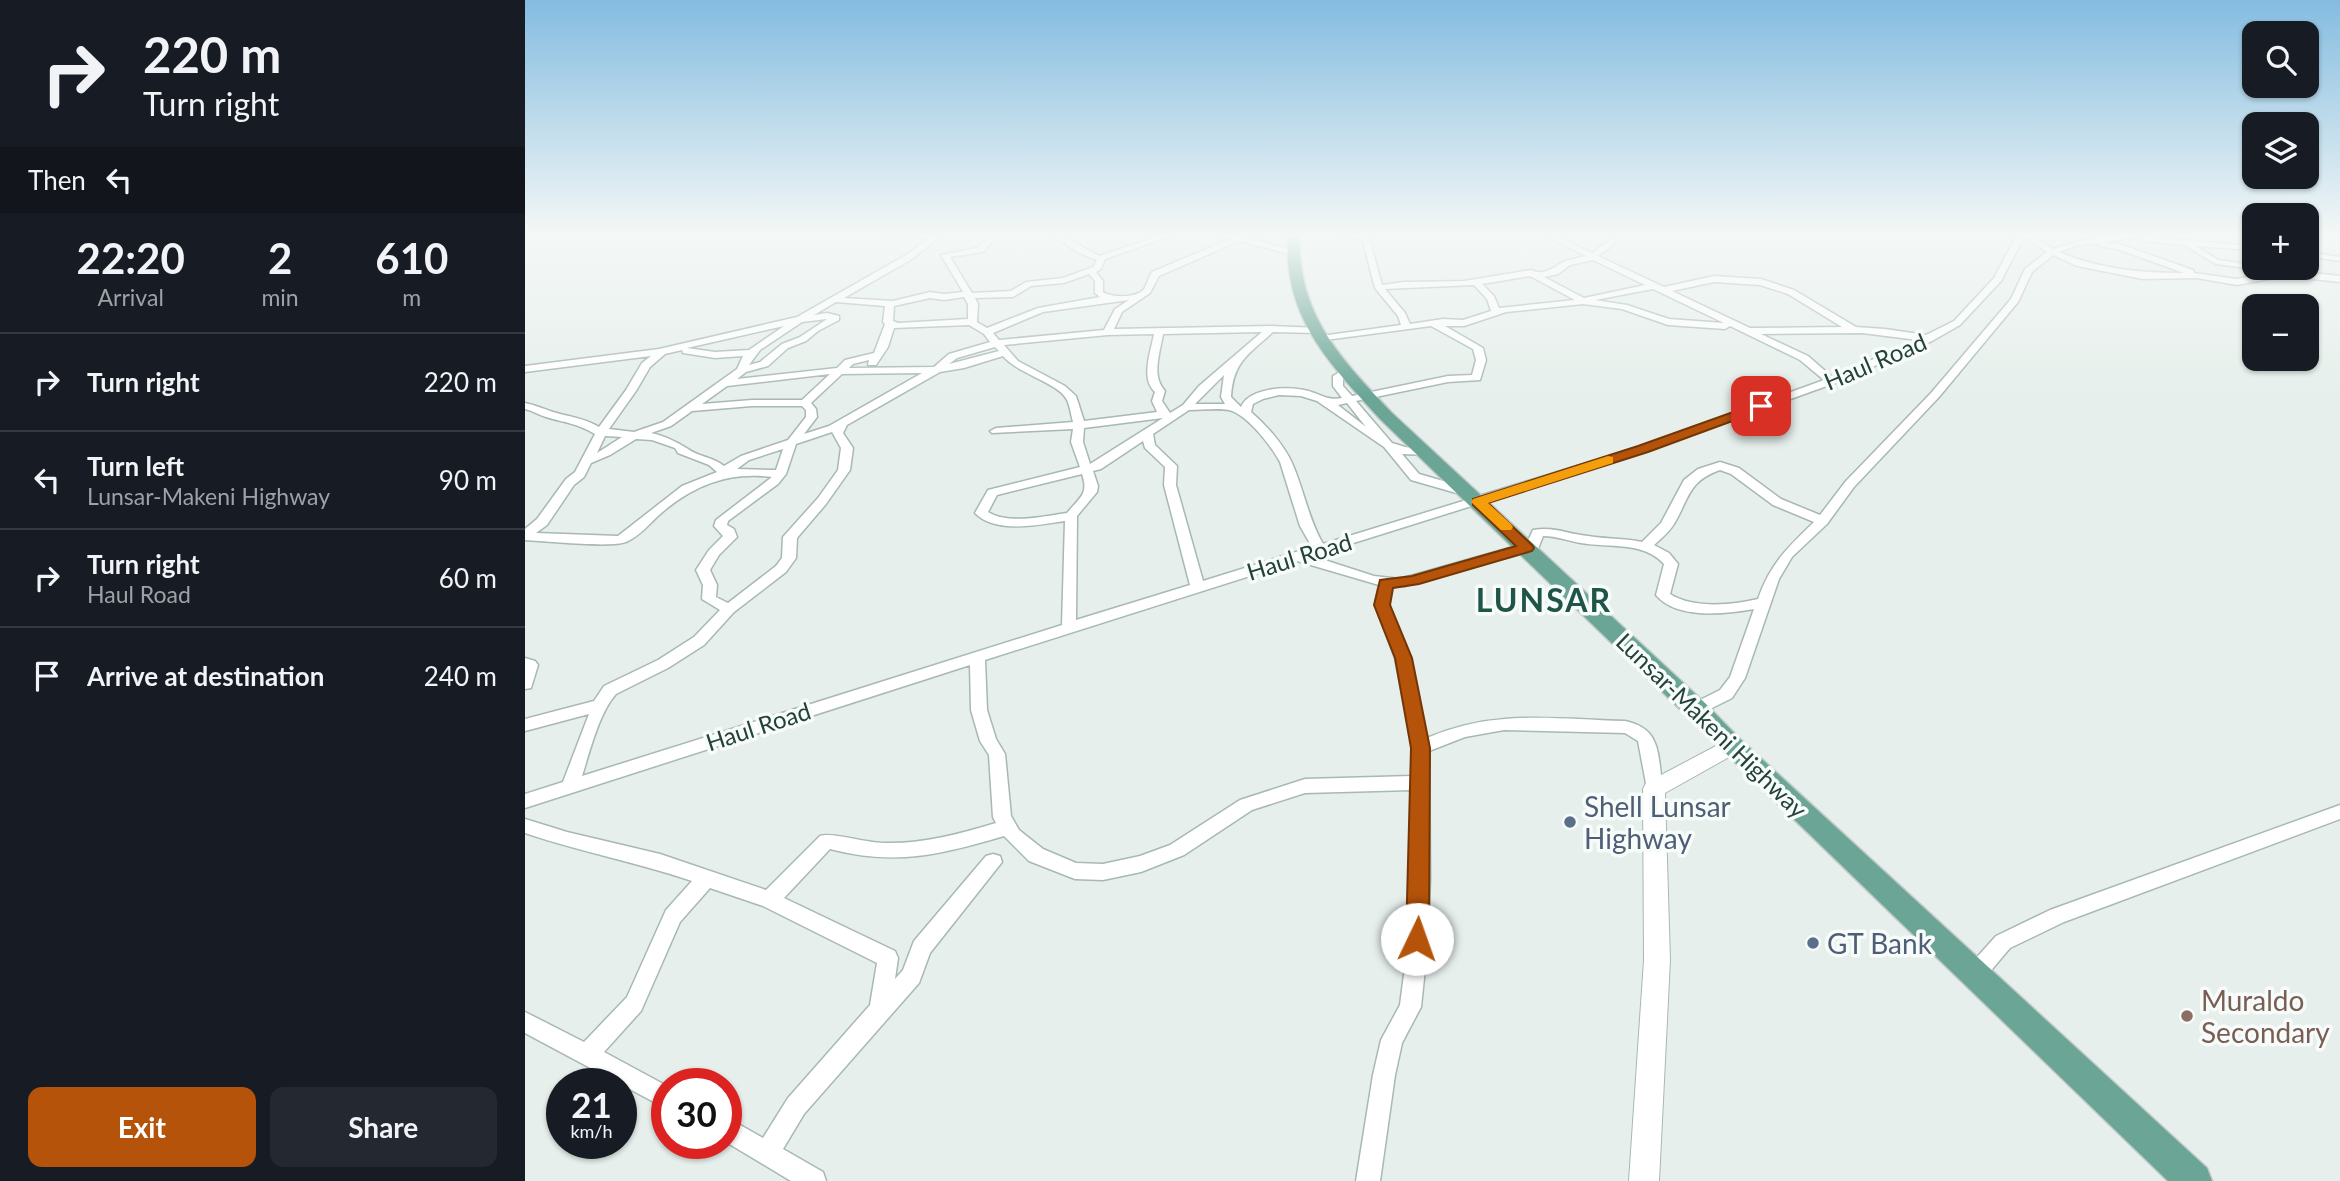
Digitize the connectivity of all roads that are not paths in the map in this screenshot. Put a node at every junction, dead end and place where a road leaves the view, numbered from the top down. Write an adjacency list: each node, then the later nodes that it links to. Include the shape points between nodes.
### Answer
1 (855, 288): 18 (street)
2 (965, 288): 16 (street)
3 (1022, 288): 16 (street, via 1013,294)
4 (1099, 288): 19 (street)
5 (1148, 288): 17 (street)
6 (1297, 288): 35 (main road, Lunsar-Makeni Highway)
7 (1379, 288): 28 (street, via 1402,315)
8 (1482, 288): 22 (street)
9 (1561, 288): 20 (street)
10 (1656, 288): 20 (street)
11 (1657, 288): 12 (street); 30 (street)
12 (1681, 288)
13 (1779, 288): 31 (street)
14 (1994, 288): 24 (street, Haul Road)
15 (2020, 288): 24 (street, via 2015,300)
16 (968, 295): 21 (street, via 930,295); 25 (street)
17 (1140, 295): 19 (street); 34 (street, via 1118,311)
18 (836, 299): 21 (street); 23 (street)
19 (1108, 299): 33 (street, via 1035,310)
20 (1583, 301): 22 (street); 30 (street, via 1624,307 1668,321)
21 (890, 304): 26 (street)
22 (1496, 311): 27 (street)
23 (800, 319): 38 (street); 40 (street); 45 (street, via 836,318 785,346 764,364)
24 (1981, 320): 36 (street, Haul Road); 76 (street, via 1935,395 1850,484)
25 (972, 322): 26 (street); 33 (street)
26 (890, 324): 41 (street)
27 (1433, 324): 28 (street); 51 (street, via 1478,348 1481,360 1476,378 1448,379)
28 (1406, 327): 35 (street)
29 (1271, 329): 32 (street); 35 (street); 42 (street)
30 (1744, 330): 31 (street); 49 (street, via 1804,359)
31 (1854, 330): 36 (street)
32 (1159, 331): 34 (street); 60 (street, via 1152,370 1154,386 1160,391 1157,401)
33 (987, 332): 37 (street)
34 (1108, 332): 37 (street)
35 (1318, 334): 48 (main road, Lunsar-Makeni Highway)
36 (1929, 339): 49 (street, Haul Road)
37 (997, 343): 39 (street); 44 (street, via 953,356)
38 (665, 351): 40 (street); 43 (street); 64 (street, via 646,365)
39 (1004, 353): 44 (street); 62 (street, via 1072,398)
40 (751, 354): 45 (street)
41 (878, 355): 46 (street, via 856,358); 47 (street)
42 (1234, 361): 56 (street); 57 (street, via 1226,387 1227,401)
43 (525, 369)
44 (937, 369): 47 (street); 61 (street)
45 (742, 370): 50 (street)
46 (839, 371): 47 (street); 50 (street); 54 (street)
47 (869, 372)
48 (1345, 372): 51 (main road, Lunsar-Makeni Highway); 52 (street, via 1336,380)
49 (1831, 381): 74 (street, Haul Road, via 1643,449)
50 (727, 383): 58 (street)
51 (1368, 396): 52 (street); 69 (main road, Lunsar-Makeni Highway)
52 (1350, 399): 53 (street); 68 (street)
53 (1331, 403): 59 (street, via 1310,393 1286,391 1253,399); 68 (street, via 1366,434)
54 (805, 404): 58 (street); 67 (street, via 812,417)
55 (525, 406): 64 (street, via 580,421)
56 (1187, 407): 57 (street); 60 (street)
57 (1233, 407): 59 (street)
58 (692, 408): 66 (street, via 667,424)
59 (1245, 413): 80 (street, via 1286,462 1297,504)
60 (1166, 416): 62 (street); 65 (street)
61 (842, 423): 67 (street); 86 (street, via 837,433 848,448 844,470 790,537 789,558 781,569)
62 (1079, 425): 63 (street); 71 (street, via 1077,442)
63 (996, 431)
64 (600, 432): 66 (street); 70 (street)
65 (1147, 432): 71 (street); 83 (street, via 1149,446 1171,466 1170,485)
66 (636, 435): 70 (street); 72 (street, via 679,446)
67 (791, 443): 72 (street, via 745,458); 73 (street)
68 (1385, 444): 69 (street); 74 (street, via 1415,477)
69 (1426, 453): 74 (main road, Lunsar-Makeni Highway)
70 (587, 461): 77 (street, via 542,522)
71 (1088, 470): 75 (street, via 1091,492); 75 (street, via 992,493 981,513 1006,521)
72 (724, 472): 73 (street); 77 (street, via 679,493 620,540)
73 (780, 474): 86 (street, via 722,520 720,526 730,537 703,570 710,585 709,599)
74 (1478, 501): 79 (main road, Lunsar-Makeni Highway); 80 (street, Haul Road)
75 (1071, 516): 87 (street)
76 (1822, 521): 78 (street, via 1777,502 1735,471 1720,466 1688,483 1667,525); 84 (street, via 1787,555)
77 (525, 536)
78 (1645, 547): 79 (street, via 1583,540 1552,531 1538,533 1535,545); 85 (street, via 1671,564 1665,599 1689,607)
79 (1527, 548): 82 (street, via 1413,581); 93 (main road, Lunsar-Makeni Highway)
80 (1319, 550): 81 (street, Haul Road)
81 (1297, 557): 82 (street); 83 (street, Haul Road)
82 (1385, 583): 96 (street, via 1382,605 1403,658)
83 (1198, 587): 87 (street, Haul Road)
84 (1763, 602): 85 (street); 88 (street)
85 (1731, 607): 88 (street)
86 (729, 609): 92 (street, via 699,641 610,690)
87 (1069, 627): 89 (street, Haul Road)
88 (1754, 631): 93 (street, via 1737,678 1725,694)
89 (977, 657): 98 (street, Haul Road); 103 (street, via 979,710 997,754 1002,817)
90 (525, 663): 91 (street, via 530,665)
91 (525, 684)
92 (601, 705): 94 (street); 98 (street)
93 (1696, 709): 95 (main road, Lunsar-Makeni Highway)
94 (525, 725)
95 (1731, 746): 99 (street); 107 (main road, Lunsar-Makeni Highway)
96 (1421, 748): 97 (street); 99 (street, via 1466,730 1512,723 1634,729 1648,743)
97 (1421, 783): 103 (street, via 1305,786 1246,805 1177,850 1103,873 1075,871 1037,855); 115 (street, via 1420,880 1410,1007 1392,1040)
98 (570, 786): 100 (street, Haul Road)
99 (1654, 789): 116 (street, via 1657,960)
100 (525, 801)
101 (2340, 813): 107 (street, via 2057,916 2003,942)
102 (525, 826): 105 (street)
103 (1008, 827): 106 (street, via 959,841 891,851 826,841)
104 (993, 862): 108 (street, via 921,948 912,976)
105 (707, 878): 106 (street); 110 (street, via 673,916 634,1004)
106 (769, 900): 108 (street, via 888,958)
107 (1976, 973): 117 (main road, Lunsar-Makeni Highway)
108 (880, 1010): 113 (street, via 796,1106)
109 (525, 1022): 110 (street)
110 (587, 1055): 111 (street)
111 (651, 1089)
112 (742, 1138): 113 (street)
113 (768, 1152): 114 (street)
114 (814, 1181)
115 (1368, 1181)
116 (1644, 1181)
117 (2194, 1181)

